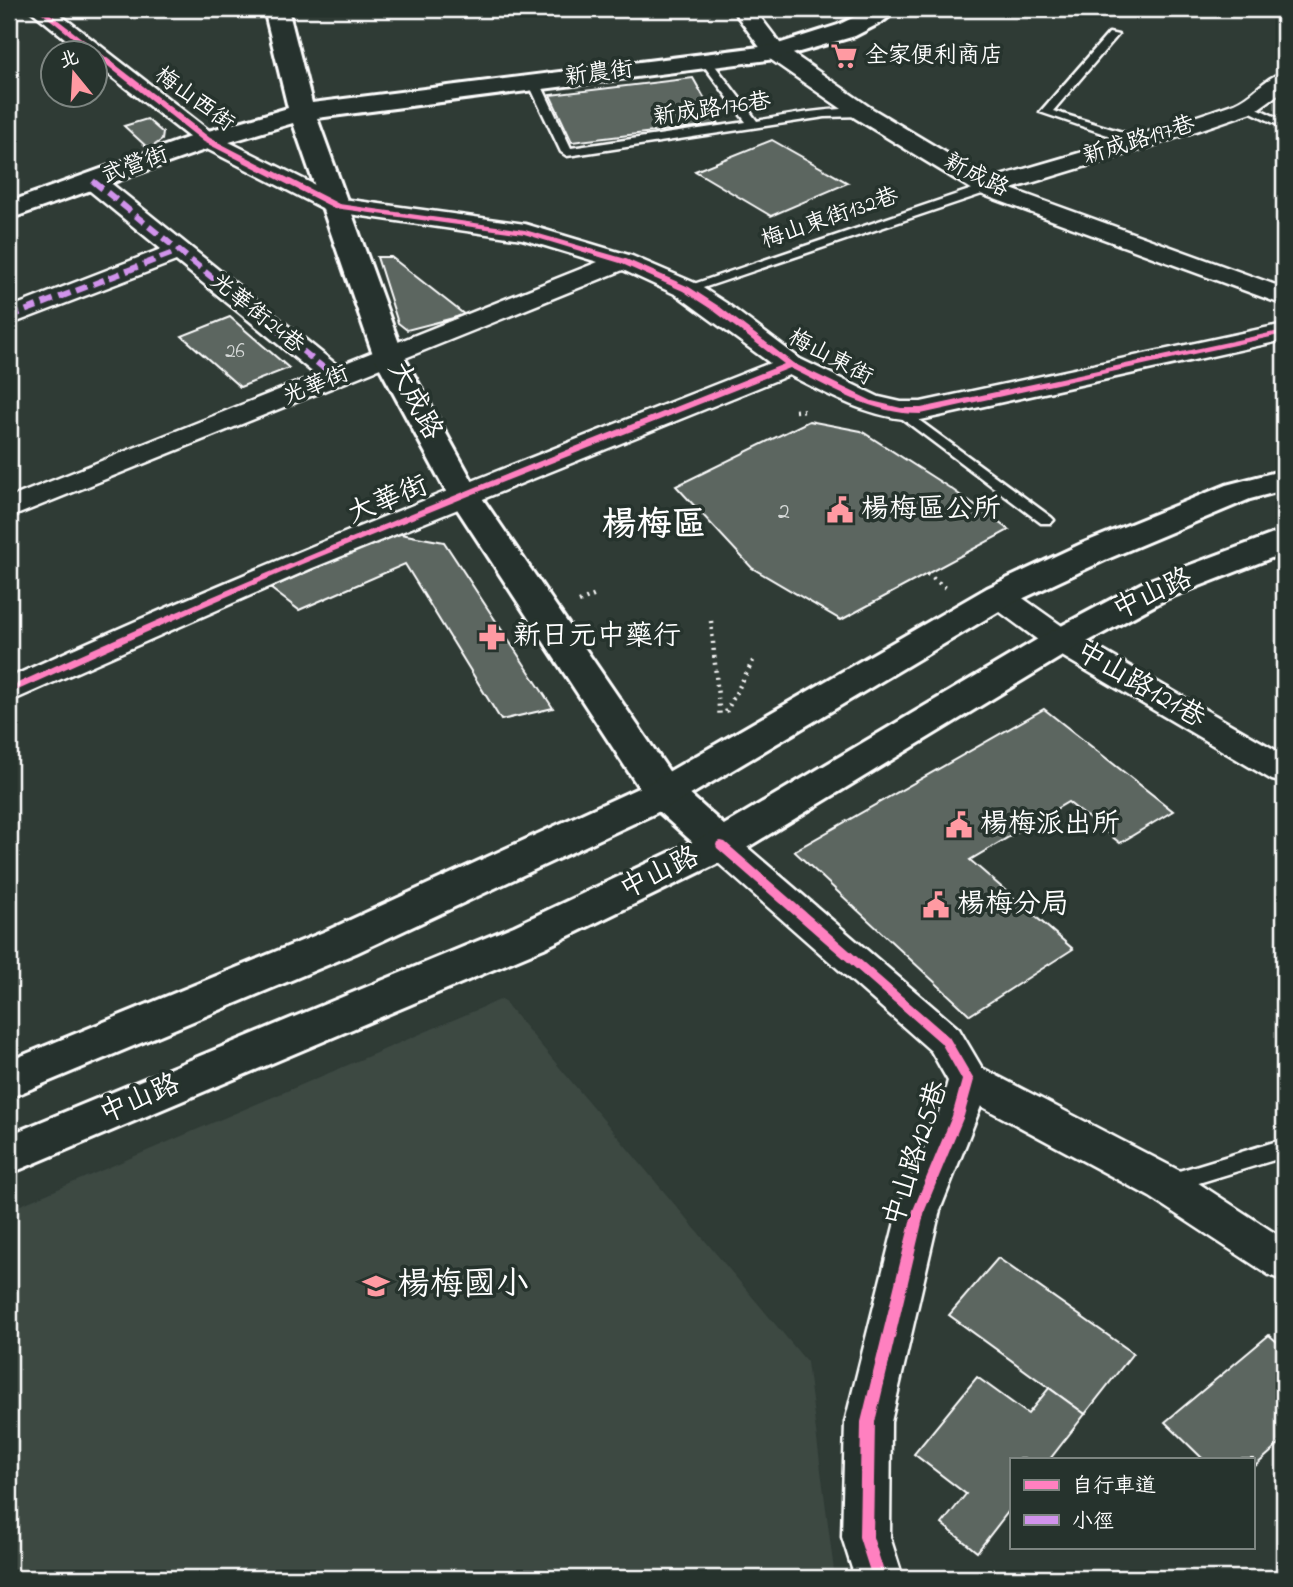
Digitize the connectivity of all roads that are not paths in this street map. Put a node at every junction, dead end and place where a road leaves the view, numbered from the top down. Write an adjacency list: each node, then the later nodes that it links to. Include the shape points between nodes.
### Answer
1 (40, 9): 15 (street, 梅山西街)
2 (276, 9): 11 (main road, 大成路)
3 (743, 9): 6 (street, 新成路)
4 (887, 9): 6 (main road, 新農街, via 828,39)
5 (1113, 35): 16 (lane, via 1046,112)
6 (775, 52): 7 (main road, 新農街); 12 (street, 新成路)
7 (706, 61): 9 (main road, 新農街); 13 (lane)
8 (1284, 79): 10 (street, 新成路197巷)
9 (534, 82): 11 (main road, 新農街); 13 (lane, 新成路176巷, via 567,152)
10 (1247, 106): 14 (lane); 16 (street, 新成路197巷)
11 (302, 112): 15 (main road, 武營街); 19 (main road, 大成路)
12 (863, 113): 13 (lane, 新成路176巷); 18 (street, 新成路)
13 (755, 125)
14 (1284, 125)
15 (207, 140): 17 (main road, 武營街); 19 (street, 梅山西街)
16 (1141, 142): 18 (street, 新成路197巷)
17 (93, 181): 20 (main road, 武營街); 21 (street, 光華街24巷)
18 (987, 188): 23 (lane, 梅山東街132巷); 24 (street, 新成路)
19 (337, 206): 22 (street, 梅山東街, via 525,232); 27 (main road, 大成路)
20 (9, 211)
21 (178, 250): 25 (street); 29 (street, 光華街24巷)
22 (623, 261): 23 (street, 梅山東街); 27 (street, 光華街)
23 (686, 289): 28 (street, 梅山東街)
24 (1284, 297)
25 (9, 317)
26 (1284, 332): 30 (street, 梅山東街, via 921,411)
27 (389, 357): 29 (street, 光華街); 32 (main road, 大成路)
28 (790, 365): 30 (street, 梅山東街, via 869,403); 32 (street, 大華街)
29 (336, 378): 33 (street, 光華街)
30 (901, 411): 34 (lane)
31 (1284, 481): 36 (main road, via 1238,492)
32 (464, 495): 38 (street, 大華街, via 147,625); 40 (main road, 大成路)
33 (9, 509)
34 (1046, 520)
35 (1284, 541): 37 (main road, 中山路, via 1154,591)
36 (999, 596): 37 (street, 中山路121巷); 40 (main road)
37 (1061, 641): 39 (street, 中山路121巷); 41 (main road, 中山路)
38 (9, 691)
39 (1284, 771)
40 (663, 793): 41 (main road, 大成路); 42 (main road, via 341,942)
41 (721, 845): 43 (street, 中山路125巷, via 945,1040); 45 (main road, 中山路, via 529,937)
42 (9, 1080)
43 (968, 1080): 46 (street, 中山路125巷); 48 (street, 中山路125巷, via 919,1210 868,1422 866,1537)
44 (1284, 1148): 46 (lane)
45 (9, 1155)
46 (1165, 1184): 47 (street, 中山路125巷)
47 (1284, 1262)
48 (879, 1578)

